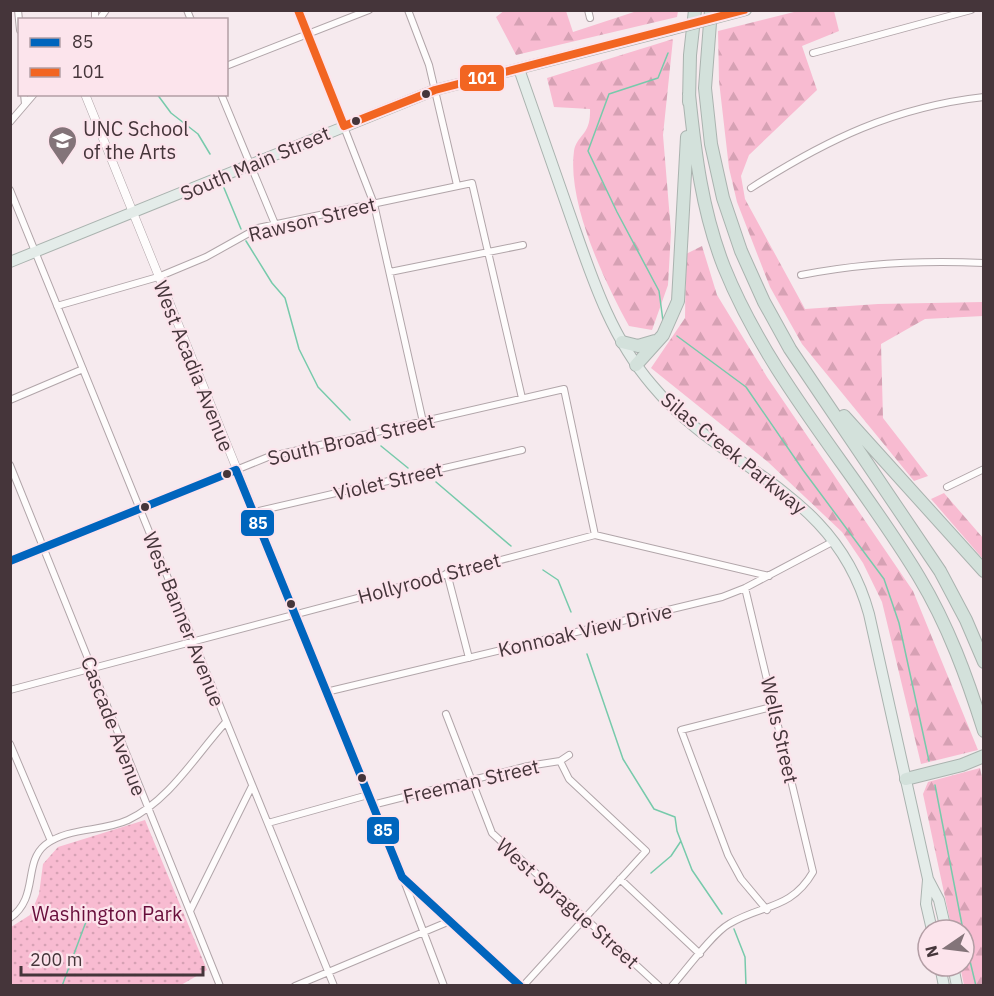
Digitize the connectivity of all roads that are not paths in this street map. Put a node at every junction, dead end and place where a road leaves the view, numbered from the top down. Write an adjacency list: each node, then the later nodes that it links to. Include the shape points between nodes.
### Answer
1 (298, 10): 8 (main road)
2 (369, 10): 8 (street)
3 (408, 10): 12 (street)
4 (695, 10): 13 (highway)
5 (711, 10): 42 (highway, via 705,88 711,144 723,198 764,302)
6 (746, 10): 11 (main road, South Main Street, bridge)
7 (971, 10): 9 (street)
8 (308, 34): 10 (street); 21 (main road)
9 (813, 53)
10 (228, 65)
11 (519, 69): 12 (main road, South Main Street); 39 (main road, Silas Creek Parkway, via 590,275)
12 (435, 90): 21 (main road, South Main Street); 23 (street)
13 (689, 94): 38 (highway, via 678,301); 71 (highway, via 706,213 723,266 747,318 777,369 919,577 947,629)
14 (24, 96): 19 (street)
15 (32, 96): 19 (street)
16 (86, 96): 27 (street, West Acadia Avenue)
17 (222, 96): 22 (street)
18 (984, 97): 24 (street, via 913,109 839,137)
19 (25, 104): 20 (street)
20 (10, 122)
21 (344, 126): 22 (main road, South Main Street); 26 (street)
22 (250, 166): 27 (main road, South Main Street); 28 (street)
23 (457, 185): 26 (street, Rawson Street); 31 (street, Rawson Street, via 472,183)
24 (751, 188)
25 (10, 190): 30 (street, West Banner Avenue)
26 (374, 204): 28 (street, Rawson Street); 34 (street)
27 (132, 214): 30 (main road, South Main Street); 36 (street, West Acadia Avenue)
28 (275, 224): 36 (street, Rawson Street, via 243,234 206,257)
29 (523, 245): 31 (street)
30 (36, 252): 32 (main road, South Main Street); 37 (street, West Banner Avenue)
31 (488, 252): 34 (street); 43 (street)
32 (10, 262)
33 (984, 263): 35 (street, via 850,265)
34 (390, 272): 45 (street)
35 (801, 275)
36 (158, 277): 37 (street, Rawson Street); 48 (street, West Acadia Avenue)
37 (57, 306): 41 (street, West Banner Avenue)
38 (663, 335): 39 (highway, via 648,345); 40 (highway)
39 (622, 342): 40 (main road, Silas Creek Parkway)
40 (636, 365): 54 (main road, Silas Creek Parkway, via 687,419 803,506)
41 (83, 369): 44 (street); 51 (street, West Banner Avenue)
42 (812, 380): 57 (highway); 64 (highway, via 940,571)
43 (522, 398): 45 (street, South Broad Street); 53 (street, South Broad Street, via 564,389)
44 (10, 400)
45 (423, 422): 48 (street, South Broad Street, via 268,457)
46 (522, 450): 52 (street, Violet Street)
47 (10, 465): 55 (street, Cascade Avenue)
48 (236, 470): 51 (street, South Broad Street); 52 (street, West Acadia Avenue)
49 (983, 471): 50 (street)
50 (947, 487)
51 (140, 509): 55 (street, South Broad Street); 62 (street, West Banner Avenue)
52 (254, 512): 61 (street, West Acadia Avenue)
53 (595, 535): 58 (street, Hollyrood Street); 59 (street, Hollyrood Street)
54 (834, 541): 59 (street, Konnoak View Drive); 76 (main road, Silas Creek Parkway, via 865,600)
55 (44, 548): 56 (street, South Broad Street); 65 (street, Cascade Avenue)
56 (10, 561)
57 (984, 571)
58 (447, 573): 61 (street, Hollyrood Street); 63 (street)
59 (769, 576): 60 (street, Konnoak View Drive)
60 (745, 588): 63 (street, Konnoak View Drive, via 722,597); 68 (street, Wells Street)
61 (295, 614): 62 (street, Hollyrood Street); 67 (street, West Acadia Avenue)
62 (193, 640): 65 (street, Hollyrood Street); 70 (street, West Banner Avenue)
63 (469, 658): 67 (street, Konnoak View Drive)
64 (984, 662)
65 (92, 669): 66 (street, Hollyrood Street); 81 (street, Cascade Avenue)
66 (10, 690)
67 (326, 692): 79 (street, West Acadia Avenue)
68 (775, 706): 87 (street, Wells Street, via 813,872 795,895); 87 (street, via 681,730 728,855 741,879)
69 (446, 714): 77 (street, West Sprague Street)
70 (225, 723): 78 (street, West Banner Avenue); 81 (street)
71 (984, 731)
72 (10, 744): 83 (street)
73 (569, 755): 75 (street, Freeman Street)
74 (984, 756): 76 (highway)
75 (560, 761): 77 (street, Freeman Street); 85 (street, via 569,779 646,851)
76 (906, 779): 86 (main road, Silas Creek Parkway)
77 (471, 780): 80 (street, Freeman Street); 89 (street, West Sprague Street, via 492,833)
78 (252, 786): 82 (street, West Banner Avenue); 88 (street)
79 (368, 795): 80 (street, West Acadia Avenue); 82 (street)
80 (372, 805): 84 (street, West Acadia Avenue)
81 (147, 809): 83 (street, via 115,825); 88 (street, Cascade Avenue)
82 (268, 823): 96 (street, West Banner Avenue)
83 (51, 841): 90 (street, via 37,854 28,896 18,913)
84 (402, 877): 93 (street); 94 (street, West Acadia Avenue)
85 (620, 879): 89 (street); 95 (street)
86 (928, 879): 91 (main road, Silas Creek Parkway); 92 (main road, Silas Creek Parkway)
87 (767, 910): 95 (street, via 726,925)
88 (190, 911): 97 (street, Cascade Avenue)
89 (584, 917): 101 (street); 102 (street, West Sprague Street)
90 (10, 918)
91 (929, 918)
92 (943, 918)
93 (450, 921): 94 (street); 101 (street)
94 (423, 933): 96 (street); 100 (street, West Acadia Avenue)
95 (700, 954): 103 (street)
96 (329, 972): 98 (street); 99 (street, West Banner Avenue)
97 (217, 984)
98 (295, 986)
99 (334, 986)
100 (444, 986)
101 (522, 986)
102 (659, 986)
103 (672, 986)

